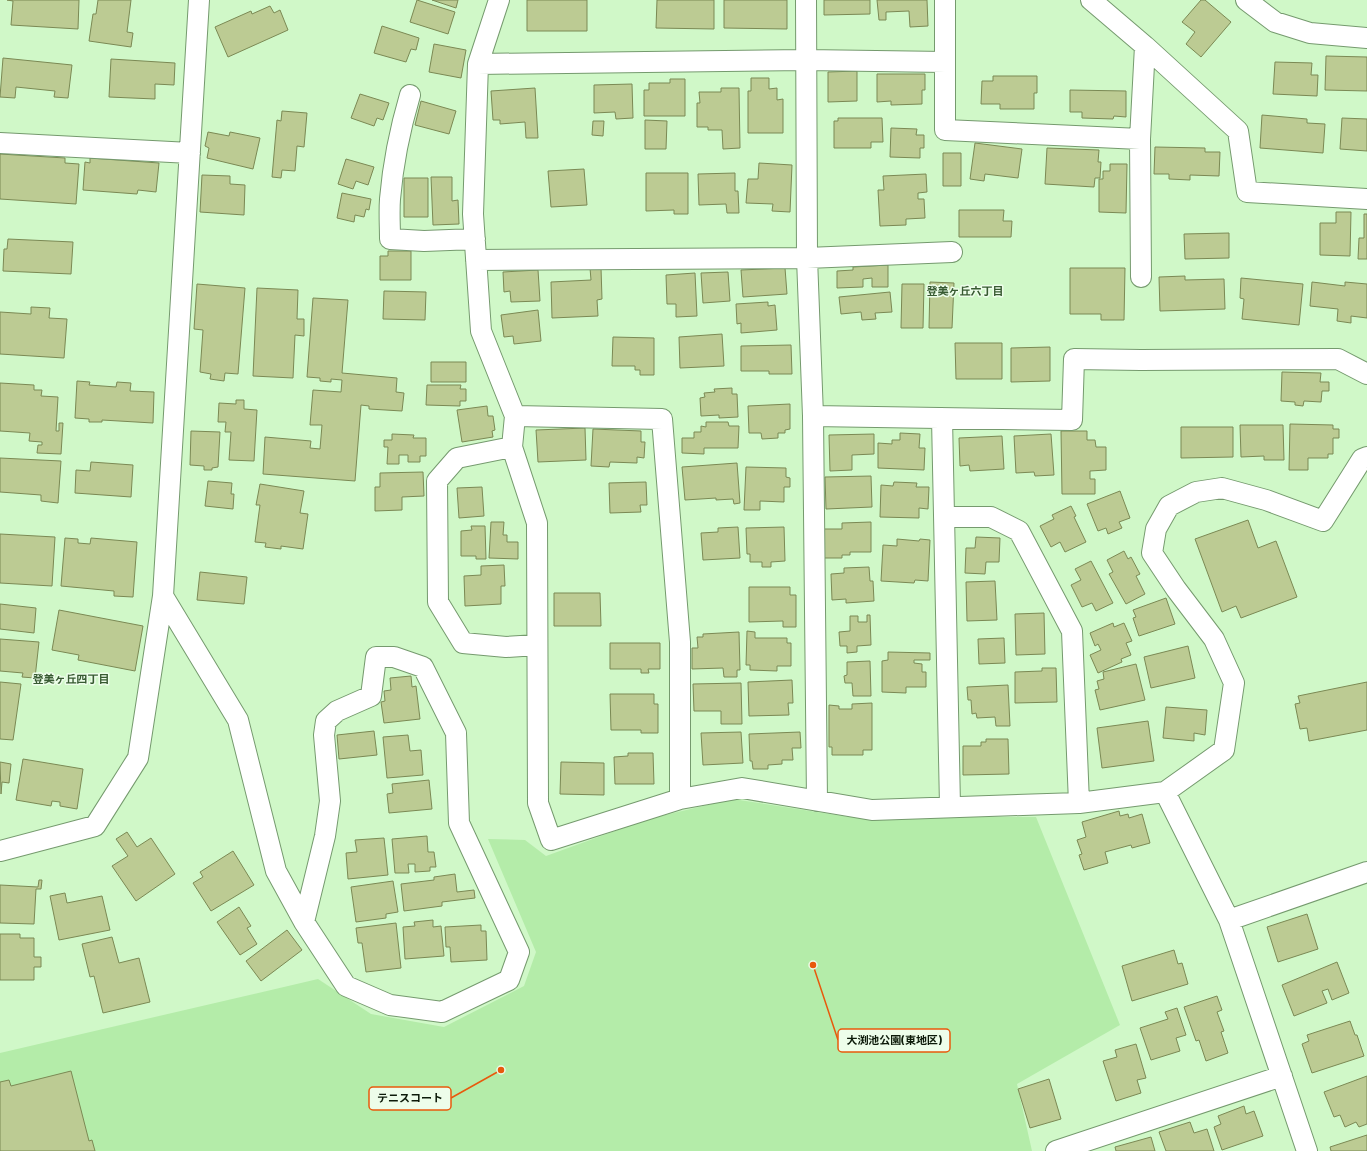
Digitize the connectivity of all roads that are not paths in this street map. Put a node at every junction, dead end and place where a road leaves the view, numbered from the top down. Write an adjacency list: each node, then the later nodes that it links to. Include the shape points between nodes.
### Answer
1 (199, 0): 15 (street)
2 (499, 0): 11 (street)
3 (806, 0): 9 (street)
4 (945, 0): 10 (street)
5 (1091, 0): 8 (street)
6 (1246, 0): 7 (street, via 1275,22 1310,33)
7 (1367, 38)
8 (1145, 46): 13 (street); 16 (street, via 1238,131 1247,192)
9 (806, 60): 10 (street); 11 (street); 19 (street)
10 (945, 62): 13 (street, via 945,130)
11 (478, 64): 17 (street, via 473,214)
12 (410, 95): 17 (street, via 394,157 390,239)
13 (1140, 139): 21 (street)
14 (0, 144): 15 (street)
15 (190, 153): 29 (street)
16 (1367, 199)
17 (475, 239): 20 (street)
18 (952, 252): 19 (street)
19 (807, 258): 20 (street); 24 (street)
20 (476, 260): 23 (street, via 481,331)
21 (1141, 277)
22 (1367, 374): 25 (street, via 1338,358 1074,358 1072,420)
23 (515, 416): 26 (street); 32 (street, via 662,420 680,642)
24 (813, 416): 25 (street); 33 (street)
25 (942, 418): 28 (street)
26 (512, 447): 30 (street, via 537,522); 30 (street, via 457,458 437,481 438,602 463,642 506,647)
27 (1365, 461): 31 (street, via 1323,521 1266,500 1222,488 1196,492 1169,506 1156,530 1152,553 1214,639 1234,683 1224,750)
28 (944, 517): 34 (street, via 991,517 1019,531 1072,631); 35 (street)
29 (162, 596): 36 (street, via 138,758 99,820 95,826); 39 (street, via 238,720 276,871)
30 (537, 645): 32 (street, via 538,803 551,840)
31 (1165, 792): 34 (street); 38 (street)
32 (680, 799): 33 (street, via 742,788)
33 (818, 801): 35 (street, via 872,810)
34 (1079, 803): 35 (street)
35 (950, 806)
36 (0, 851)
37 (1367, 872): 38 (street)
38 (1229, 920): 40 (street)
39 (304, 922): 39 (street, via 325,836 330,801 324,735 326,721 337,711 371,696 376,657 394,657 424,667 456,733 458,823 519,952 509,980 442,1012 390,1005 346,986)
40 (1282, 1076): 41 (street); 42 (street)
41 (1056, 1151)
42 (1308, 1151)

